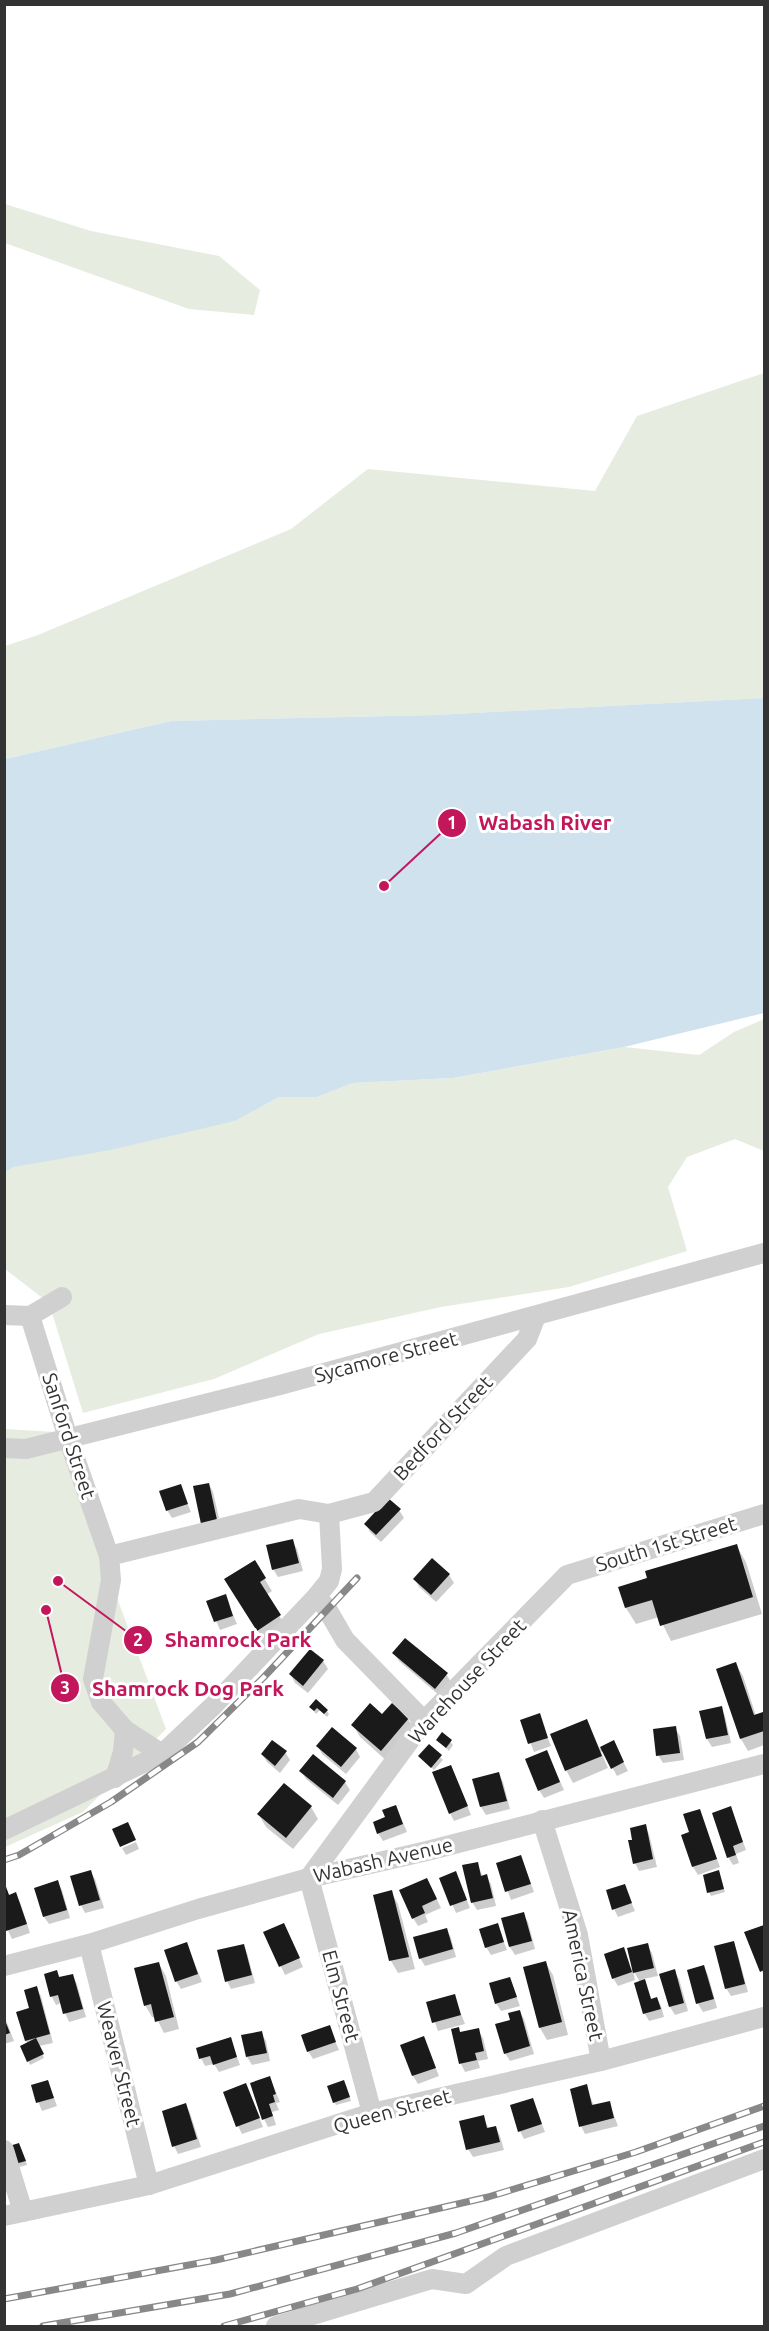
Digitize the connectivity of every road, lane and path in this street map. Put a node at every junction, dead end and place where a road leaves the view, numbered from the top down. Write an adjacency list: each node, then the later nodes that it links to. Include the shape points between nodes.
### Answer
1 (765, 1253): 5 (street, Sycamore Street)
2 (62, 1298): 4 (street)
3 (4, 1315): 4 (street)
4 (30, 1316): 6 (street, Sanford Street)
5 (536, 1316): 6 (street, Sycamore Street); 8 (street, Bedford Street, via 527,1339 374,1502)
6 (68, 1438): 7 (street, Sycamore Street, via 26,1449); 10 (street, Sanford Street)
7 (4, 1448)
8 (329, 1514): 10 (street, Bedford Street, via 298,1509); 12 (street, via 332,1569 329,1581)
9 (765, 1514): 11 (street, South 1st Street)
10 (109, 1556): 14 (street, Sanford Street, via 111,1580 93,1679 101,1702)
11 (567, 1575): 13 (street, Warehouse Street)
12 (317, 1596): 13 (street, via 345,1640); 15 (street)
13 (424, 1721): 20 (street, Warehouse Street)
14 (125, 1730): 15 (street, Sanford Street); 17 (street)
15 (162, 1754): 17 (street)
16 (765, 1764): 18 (street, Wabash Avenue)
17 (115, 1778): 19 (street)
18 (542, 1820): 20 (street, Wabash Avenue); 24 (street, America Street, via 578,1935)
19 (4, 1830)
20 (309, 1878): 21 (street, Wabash Avenue); 25 (street, Elm Street)
21 (89, 1944): 22 (street, Wabash Avenue); 28 (street, Weaver Street)
22 (4, 1966)
23 (765, 2017): 24 (street, Queen Street)
24 (601, 2061): 25 (street, Queen Street)
25 (372, 2113): 28 (street, Queen Street)
26 (4, 2150): 29 (street, Queen Street)
27 (765, 2159): 30 (street, via 506,2256 466,2284 432,2279)
28 (149, 2185): 29 (street, Queen Street)
29 (14, 2214)
30 (276, 2326)

